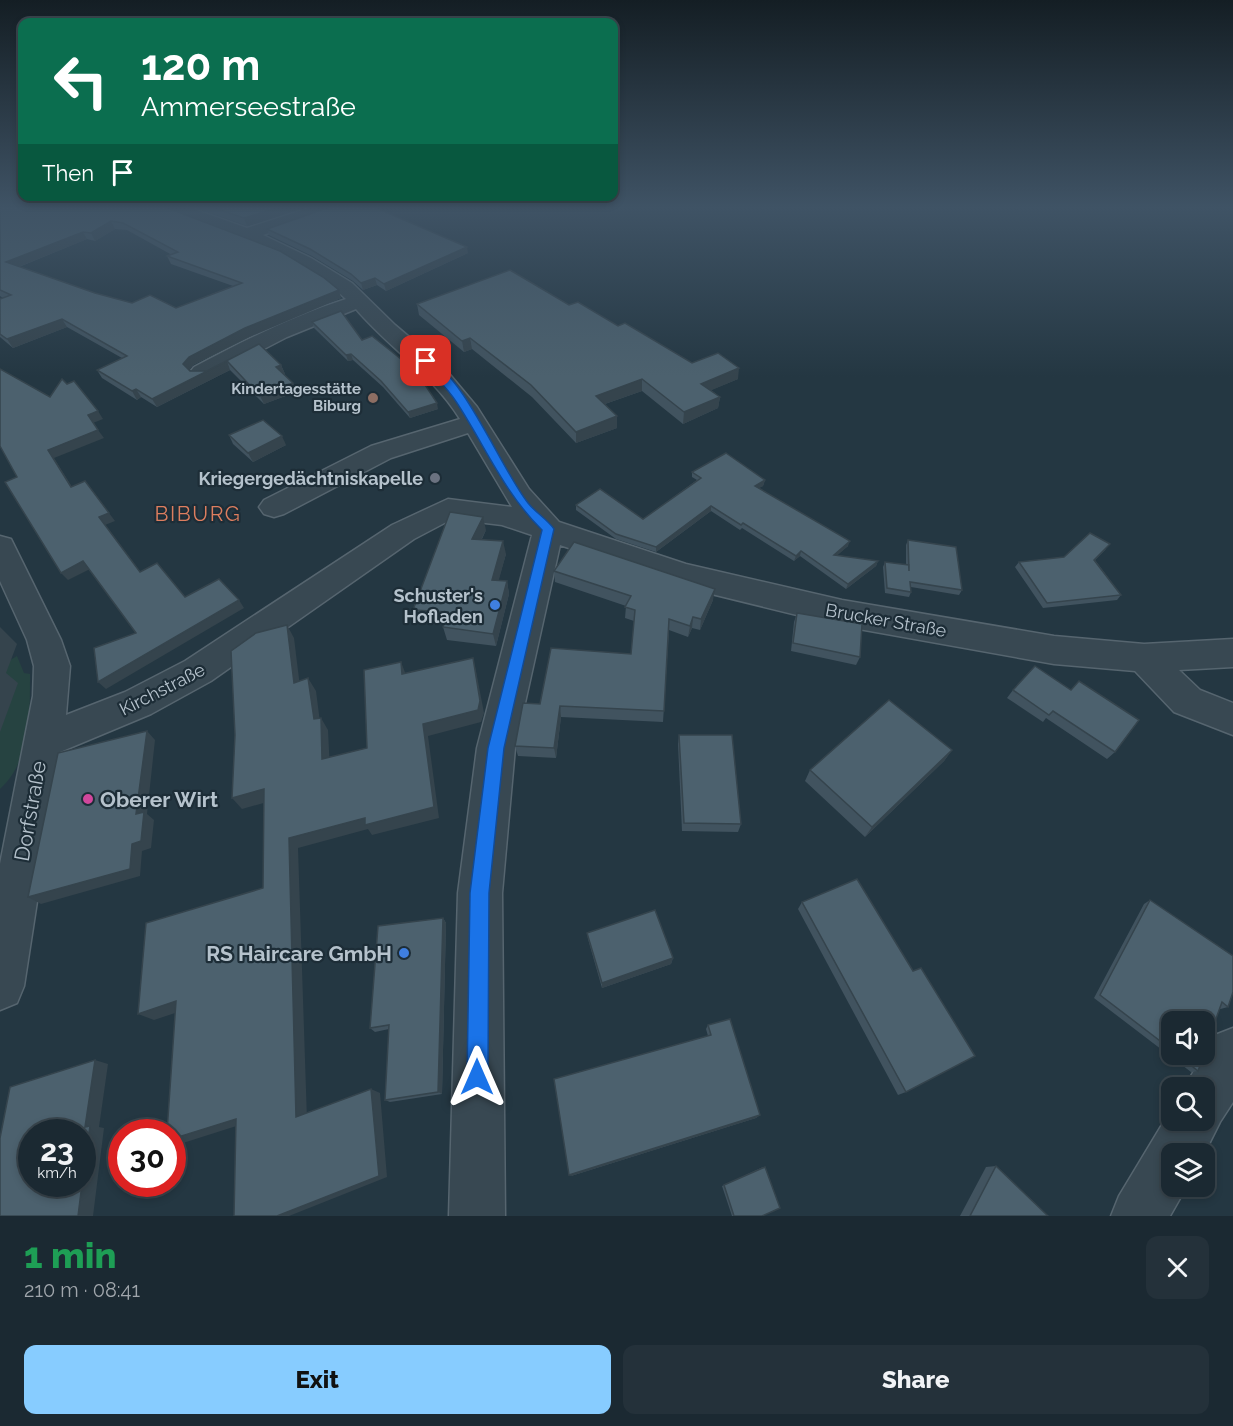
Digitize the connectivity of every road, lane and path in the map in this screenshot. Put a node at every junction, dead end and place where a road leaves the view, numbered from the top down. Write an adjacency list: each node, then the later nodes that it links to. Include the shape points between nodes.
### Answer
1 (304, 264): 2 (street, via 334,280)
2 (360, 301): 3 (street, via 270,334); 4 (street, via 383,327 436,370)
3 (202, 372)
4 (474, 423): 5 (street); 6 (street, via 381,452)
5 (496, 465): 7 (street, Kirchstraße, via 466,498); 8 (street, via 524,506)
6 (274, 507)
7 (448, 509): 8 (street, via 504,515); 13 (street, Kirchstraße, via 403,531 198,671 138,703)
8 (548, 529): 11 (street, Brucker Straße, via 683,575 786,601 1054,650); 18 (street, via 496,748 480,893)
9 (0, 547): 13 (street, via 44,640 52,666)
10 (1233, 653): 11 (street, Brucker Straße)
11 (1144, 658): 12 (street, via 1187,701)
12 (1233, 719)
13 (42, 742): 14 (street, Dorfstraße)
14 (0, 986)
15 (1233, 1053): 16 (street)
16 (1215, 1083)
17 (1161, 1179): 19 (street)
18 (477, 1216)
19 (1139, 1216)

